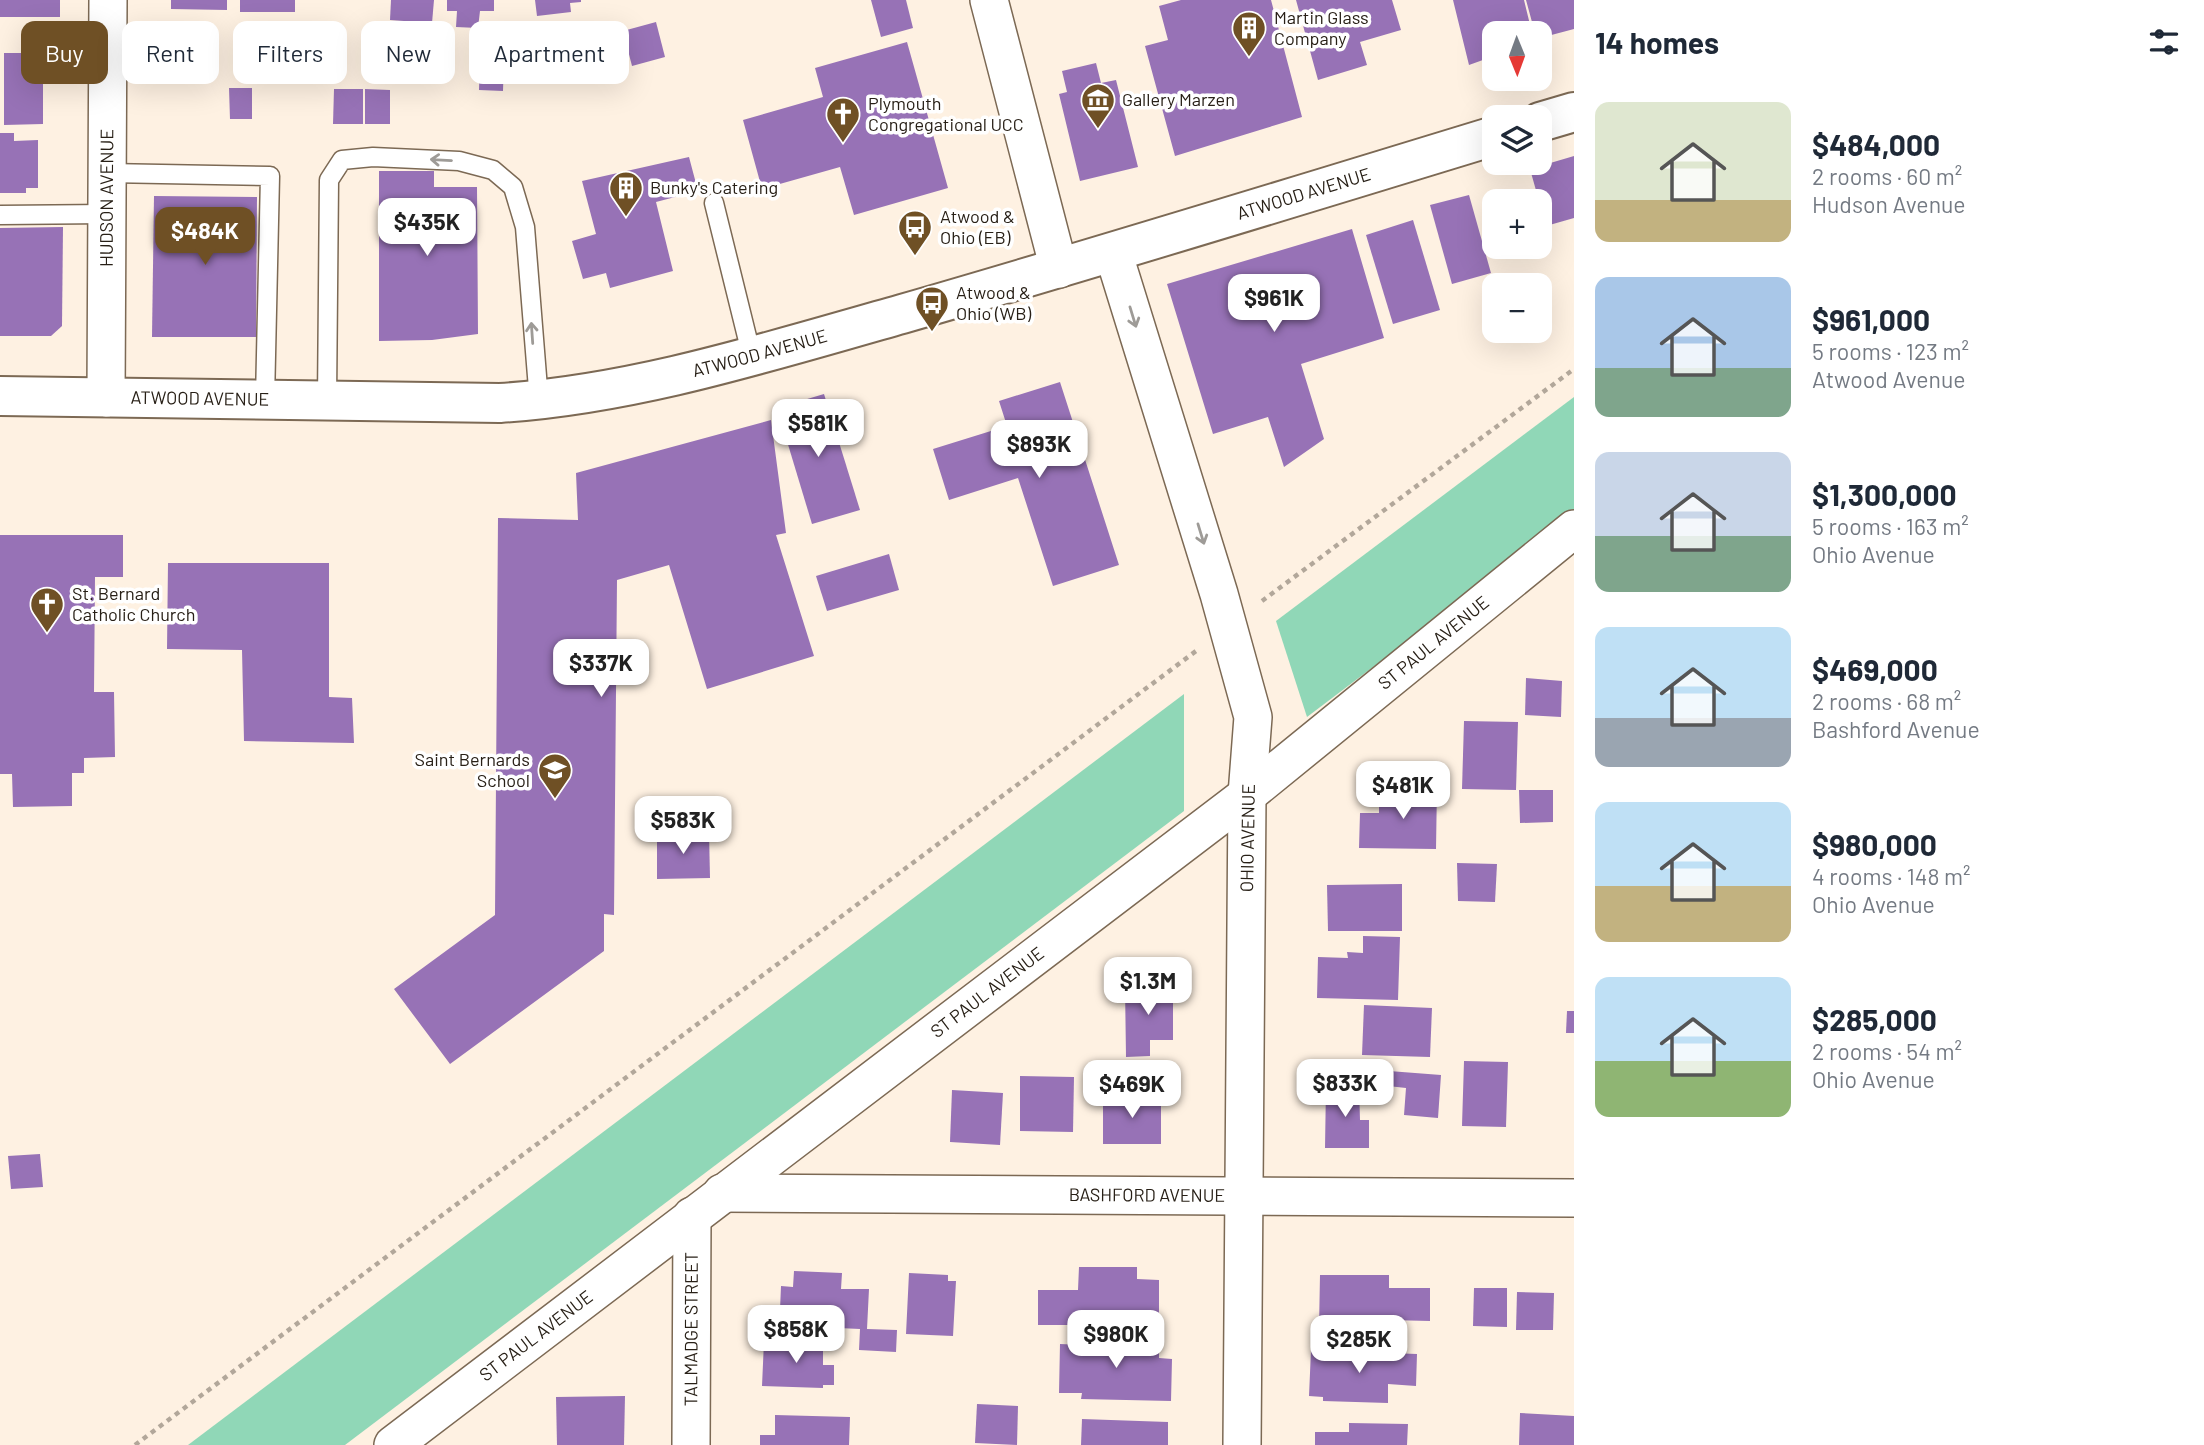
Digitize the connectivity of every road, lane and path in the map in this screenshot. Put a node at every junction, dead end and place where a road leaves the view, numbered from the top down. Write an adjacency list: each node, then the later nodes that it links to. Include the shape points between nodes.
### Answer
1 (108, 0): 6 (street, HUDSON AVENUE)
2 (989, 0): 11 (street)
3 (1574, 112): 4 (street)
4 (1552, 118)
5 (1482, 140): 10 (street, ATWOOD AVENUE)
6 (107, 173): 8 (street, HUDSON AVENUE); 16 (lane, via 270,176)
7 (714, 203): 12 (lane)
8 (107, 214): 9 (lane); 15 (street, HUDSON AVENUE)
9 (0, 215)
10 (1113, 252): 11 (street, ATWOOD AVENUE); 22 (street, OHIO AVENUE, one-way to 22, via 1220,594 1253,717)
11 (1059, 269): 12 (street, ATWOOD AVENUE)
12 (752, 357): 18 (street, ATWOOD AVENUE)
13 (1574, 369): 20 (path)
14 (0, 396): 15 (street, ATWOOD AVENUE)
15 (106, 398): 16 (street, ATWOOD AVENUE)
16 (265, 400): 17 (street, ATWOOD AVENUE)
17 (327, 401): 18 (street, ATWOOD AVENUE); 18 (lane, one-way to 17, via 525,227 513,187 493,170 460,161 363,158 342,160 329,180)
18 (539, 401)
19 (1574, 529): 22 (street, ST PAUL AVENUE)
20 (1261, 602)
21 (1196, 651): 27 (path)
22 (1247, 795): 23 (street, ST PAUL AVENUE); 24 (street, OHIO AVENUE)
23 (722, 1193): 24 (street, BASHFORD AVENUE); 26 (street, ST PAUL AVENUE)
24 (1244, 1195): 25 (street, BASHFORD AVENUE); 30 (street, OHIO AVENUE)
25 (1574, 1198)
26 (692, 1216): 28 (street, ST PAUL AVENUE); 29 (street, TALMADGE STREET)
27 (135, 1445)
28 (393, 1445)
29 (691, 1445)
30 (1242, 1445)

